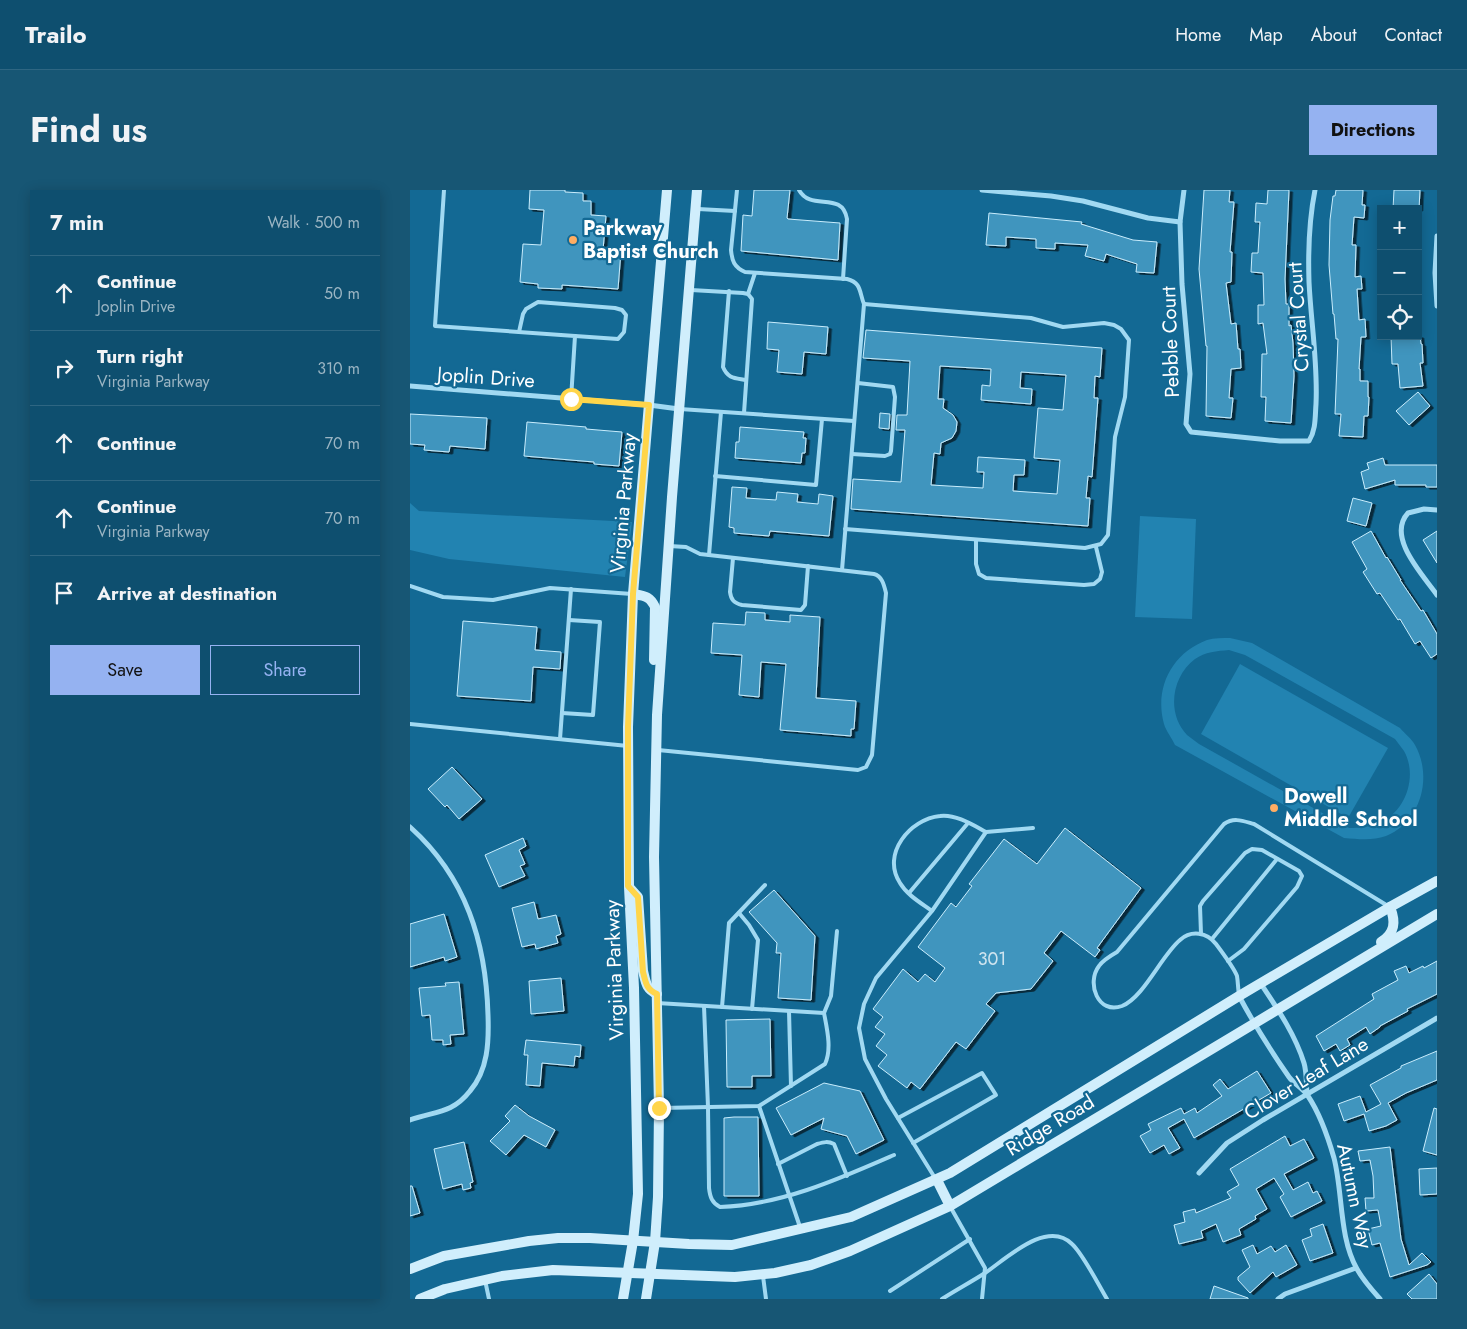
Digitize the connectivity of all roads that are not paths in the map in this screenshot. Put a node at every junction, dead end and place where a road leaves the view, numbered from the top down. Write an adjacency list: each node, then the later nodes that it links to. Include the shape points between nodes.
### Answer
1 (444, 190): 20 (lane, via 435,326)
2 (667, 190): 26 (main road, Virginia Parkway)
3 (697, 190): 9 (main road, Virginia Parkway)
4 (736, 190): 10 (lane)
5 (799, 190): 14 (lane, via 812,200 837,202 846,210)
6 (982, 190): 11 (street, via 1083,201 1148,218)
7 (1184, 190): 11 (street, Pebble Court)
8 (1315, 190): 32 (street, Crystal Court, via 1311,207 1309,281 1317,376 1314,434)
9 (695, 209): 10 (lane); 15 (main road, Virginia Parkway)
10 (735, 211): 13 (lane, via 731,257 736,267)
11 (1180, 222): 32 (street, Pebble Court, via 1190,374 1186,424 1191,432)
12 (1437, 236): 19 (street)
13 (755, 273): 14 (lane); 17 (lane)
14 (843, 279): 18 (lane, via 860,286)
15 (689, 289): 16 (lane); 27 (main road, Virginia Parkway)
16 (729, 292): 17 (lane); 22 (lane, via 722,367 730,378)
17 (748, 294): 22 (lane, via 752,299)
18 (864, 304): 23 (lane); 39 (lane, via 1031,318 1063,327 1104,323 1125,332 1130,344 1125,397 1116,430 1108,535)
19 (1437, 306)
20 (519, 332): 21 (lane); 21 (lane, via 526,309 538,302 615,308 626,314 624,332 618,339)
21 (575, 336): 25 (lane)
22 (746, 380): 29 (lane)
23 (858, 383): 31 (lane); 33 (lane, via 893,387 891,451 885,456)
24 (410, 386): 25 (street, Joplin Drive)
25 (571, 399): 26 (street, Joplin Drive)
26 (649, 405): 27 (street, Joplin Drive); 46 (main road, Virginia Parkway)
27 (679, 409): 28 (lane); 38 (main road, Virginia Parkway)
28 (721, 412): 29 (lane); 34 (lane)
29 (744, 413): 30 (lane)
30 (822, 419): 31 (lane); 34 (lane, via 816,485)
31 (854, 421): 33 (lane)
32 (1309, 441)
33 (852, 454): 36 (lane)
34 (716, 476): 40 (lane)
35 (1437, 510): 47 (street, via 1408,513 1402,522 1401,537)
36 (845, 529): 37 (lane); 43 (lane)
37 (976, 540): 39 (lane); 39 (lane, via 976,564 979,574 986,578 1084,585 1094,584 1100,579 1102,572)
38 (668, 546): 40 (lane, via 686,547); 49 (main road, Virginia Parkway)
39 (1096, 547)
40 (709, 555): 41 (lane)
41 (734, 558): 42 (lane); 42 (lane, via 730,597 742,605 801,610 805,605)
42 (808, 566): 43 (lane)
43 (842, 570): 54 (lane, via 876,574 886,593 872,755 866,768 858,770)
44 (410, 586): 45 (lane, via 443,597 493,600 550,588)
45 (571, 590): 46 (lane); 48 (lane)
46 (633, 594): 49 (main road, via 652,600 655,607 654,660); 53 (main road, Virginia Parkway)
47 (1437, 595)
48 (569, 620): 50 (lane); 50 (lane, via 600,622 593,715)
49 (660, 675): 54 (main road, Virginia Parkway)
50 (562, 713): 52 (lane)
51 (410, 724): 52 (lane)
52 (560, 740): 53 (lane)
53 (628, 746): 62 (main road, Virginia Parkway)
54 (656, 750): 75 (main road, Virginia Parkway)
55 (968, 823): 58 (lane); 63 (lane); 63 (lane, via 947,816 926,818 902,838 894,864 899,882)
56 (410, 827): 90 (street, via 450,872 468,908 480,946 489,1036 480,1076 457,1105 444,1112)
57 (1033, 828): 58 (lane)
58 (986, 832): 65 (lane)
59 (1277, 859): 69 (lane, via 1257,848 1245,853 1202,901); 70 (lane); 71 (lane, via 1299,871 1301,880 1261,930)
60 (1437, 881): 64 (main road, Ridge Road)
61 (765, 885): 66 (lane)
62 (628, 886): 75 (main road, via 638,897 643,972 650,991); 101 (main road, Virginia Parkway, via 634,978 638,1184)
63 (909, 893): 65 (lane)
64 (1390, 907): 69 (lane, via 1254,824 1238,819 1229,821 1117,952 1098,966 1093,988 1096,996 1109,1006 1121,1006 1132,999 1180,939 1193,933); 72 (main road, via 1394,924 1392,932); 73 (main road, Ridge Road)
65 (932, 911): 89 (lane, via 876,978 868,992 859,1028 864,1059)
66 (739, 914): 77 (lane, via 728,927); 78 (lane, via 758,940)
67 (1437, 914): 72 (main road, Ridge Road)
68 (836, 931): 81 (lane, via 831,996)
69 (1201, 934): 70 (lane)
70 (1212, 939): 71 (lane)
71 (1228, 962): 74 (lane, via 1236,975)
72 (1339, 972): 79 (main road, Ridge Road)
73 (1261, 984): 74 (main road, Ridge Road); 79 (street, Autumn Way)
74 (1239, 996): 83 (street, Autumn Way); 96 (main road, Ridge Road)
75 (657, 999): 76 (lane); 88 (main road, Virginia Parkway)
76 (704, 1006): 77 (lane); 87 (lane)
77 (722, 1007): 78 (lane)
78 (752, 1009): 80 (lane)
79 (1278, 1009): 83 (main road, Ridge Road); 85 (street, Autumn Way, via 1304,1064)
80 (789, 1011): 81 (lane); 84 (lane)
81 (824, 1013): 84 (lane, via 828,1040 825,1064)
82 (1437, 1018): 85 (street, Clover Leaf Lane)
83 (1254, 1023): 85 (street, Autumn Way, via 1291,1080); 98 (main road, Ridge Road)
84 (791, 1086): 86 (lane)
85 (1307, 1095): 94 (street, Clover Leaf Lane, via 1227,1143); 103 (street, Autumn Way, via 1334,1158 1346,1236)
86 (759, 1106): 87 (lane); 93 (lane)
87 (708, 1107): 88 (lane); 97 (lane, via 711,1199 720,1207 729,1207)
88 (659, 1108): 102 (main road, Virginia Parkway)
89 (898, 1118): 91 (lane); 91 (lane, via 982,1073 996,1095)
90 (410, 1120)
91 (913, 1143): 96 (lane)
92 (894, 1155): 95 (lane)
93 (778, 1164): 95 (lane, via 818,1144 830,1142 834,1144); 97 (lane)
94 (1199, 1173)
95 (847, 1176): 97 (lane)
96 (937, 1180): 98 (main road); 99 (main road, Ridge Road, via 851,1217)
97 (789, 1196): 99 (lane)
98 (950, 1206): 100 (lane); 108 (main road, Ridge Road, via 850,1251 811,1265)
99 (800, 1230): 102 (main road, Ridge Road, via 732,1245)
100 (970, 1239): 105 (lane); 110 (lane)
101 (633, 1241): 102 (main road, Ridge Road); 104 (main road, Ridge Road, via 590,1238 529,1241 444,1256); 106 (main road, Virginia Parkway)
102 (655, 1242): 107 (main road, Virginia Parkway)
103 (1356, 1268): 119 (street); 120 (street, Autumn Way)
104 (410, 1269)
105 (986, 1272): 116 (lane); 117 (lane); 118 (lane, via 1020,1246 1050,1235 1060,1236 1077,1250)
106 (628, 1274): 107 (main road, Ridge Road); 109 (main road, Ridge Road, via 553,1270); 113 (main road, Virginia Parkway)
107 (651, 1274): 108 (main road, Ridge Road, via 735,1277); 114 (main road, Virginia Parkway)
108 (763, 1274): 115 (lane)
109 (485, 1280): 111 (main road, Ridge Road, via 445,1289); 112 (lane)
110 (890, 1291)
111 (420, 1299)
112 (489, 1299)
113 (623, 1299)
114 (646, 1299)
115 (766, 1299)
116 (942, 1299)
117 (982, 1299)
118 (1106, 1299)
119 (1278, 1299)
120 (1380, 1299)

